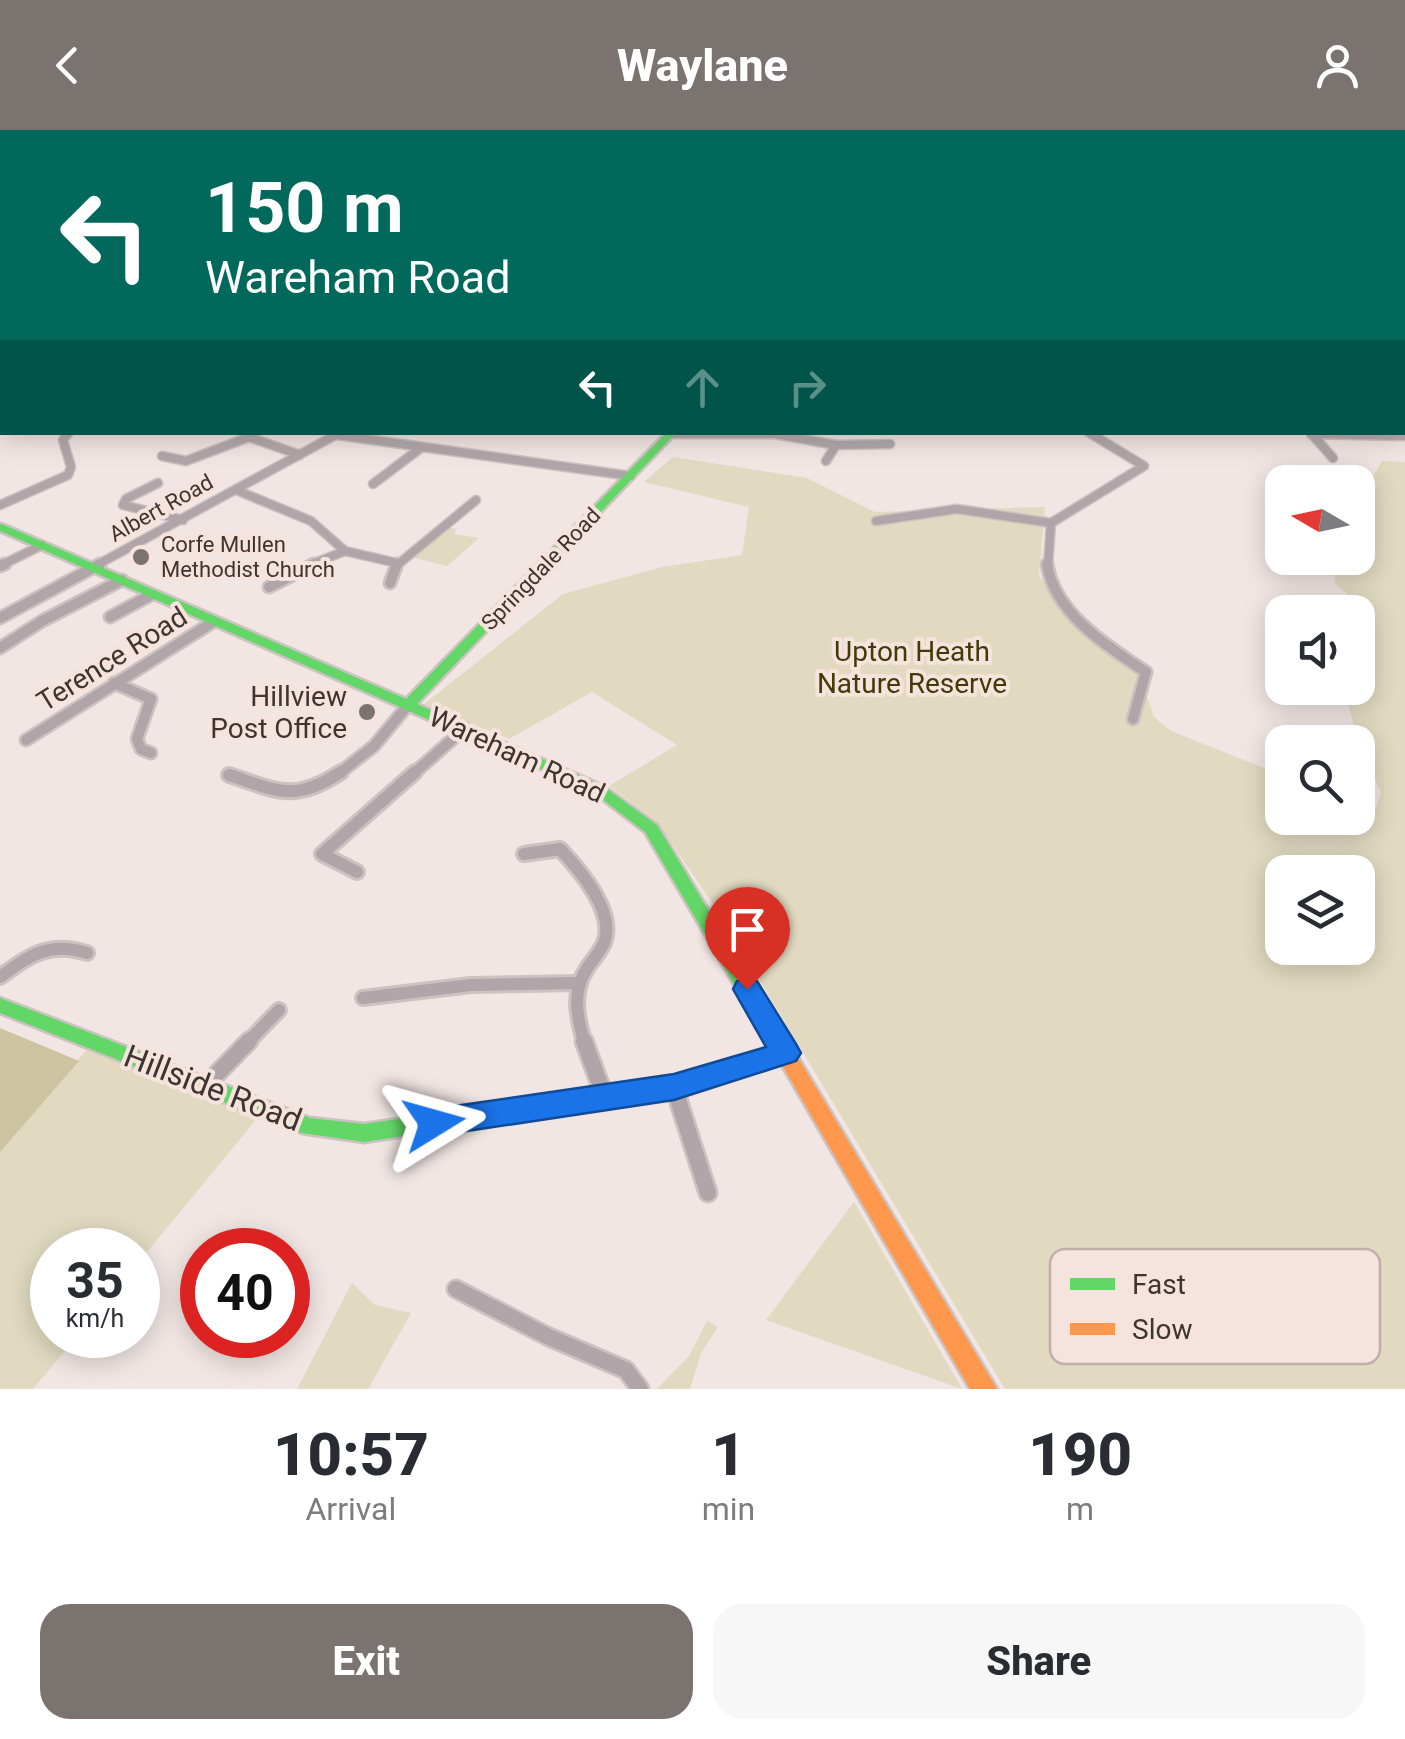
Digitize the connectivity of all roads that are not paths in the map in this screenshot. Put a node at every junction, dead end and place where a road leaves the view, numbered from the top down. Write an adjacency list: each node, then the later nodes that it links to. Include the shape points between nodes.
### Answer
1 (67, 435): 23 (street, via 68,475)
2 (250, 435): 14 (street); 15 (street, via 186,460)
3 (337, 435): 14 (street, Albert Road)
4 (345, 435): 13 (street)
5 (670, 435): 18 (street, Springdale Road)
6 (781, 435): 12 (street)
7 (1093, 435): 26 (street, via 1144,466)
8 (1313, 435): 16 (street)
9 (1374, 435): 10 (street)
10 (1405, 436)
11 (890, 444): 12 (street)
12 (836, 445): 17 (street)
13 (422, 447): 18 (street); 20 (street)
14 (300, 455): 21 (street, Albert Road)
15 (162, 456)
16 (1334, 458)
17 (826, 460)
18 (631, 476): 42 (street, Springdale Road)
19 (158, 483): 24 (street, via 126,498 123,506)
20 (372, 484)
21 (236, 490): 24 (street, Albert Road); 29 (street, via 312,520)
22 (476, 500): 30 (street)
23 (0, 505)
24 (183, 520): 32 (street, Albert Road)
25 (876, 521): 26 (street, via 956,509)
26 (1051, 522): 43 (street, via 1050,579 1096,640 1146,672)
27 (0, 527): 28 (street, Wareham Road)
28 (42, 545): 31 (street); 32 (street, Wareham Road)
29 (346, 551): 30 (street); 35 (street)
30 (397, 564): 34 (street)
31 (0, 566)
32 (95, 568): 33 (street, Wareham Road); 37 (street, Albert Road)
33 (122, 580): 36 (street, Wareham Road); 40 (street)
34 (390, 583)
35 (269, 587)
36 (150, 595): 38 (street); 39 (street, Wareham Road)
37 (0, 618)
38 (110, 618)
39 (213, 622): 41 (street, Terence Road); 42 (street, Wareham Road)
40 (0, 648)
41 (114, 683): 45 (street, Terence Road); 46 (street, via 152,699 137,739)
42 (408, 705): 44 (street, Wareham Road); 47 (street, via 402,720 319,788 288,794)
43 (1132, 719)
44 (465, 728): 49 (street, via 322,854); 56 (street, Wareham Road, via 598,788 652,830)
45 (30, 735)
46 (151, 754)
47 (229, 775)
48 (524, 854): 52 (street, via 560,849 571,858 607,922 606,939)
49 (357, 872)
50 (87, 954): 51 (street, via 51,945)
51 (0, 977)
52 (578, 983): 53 (street, via 426,987); 59 (street, via 578,1017)
53 (364, 998)
54 (0, 1004): 57 (street, Hillside Road)
55 (278, 1010): 57 (street)
56 (786, 1053): 58 (street, Hillside Road); 63 (street, Wareham Road)
57 (205, 1086): 59 (street, Hillside Road, via 308,1127 364,1133)
58 (674, 1087): 59 (street, Hillside Road); 60 (street)
59 (605, 1098)
60 (708, 1193)
61 (456, 1288): 62 (street, via 626,1370)
62 (640, 1389)
63 (984, 1389)

